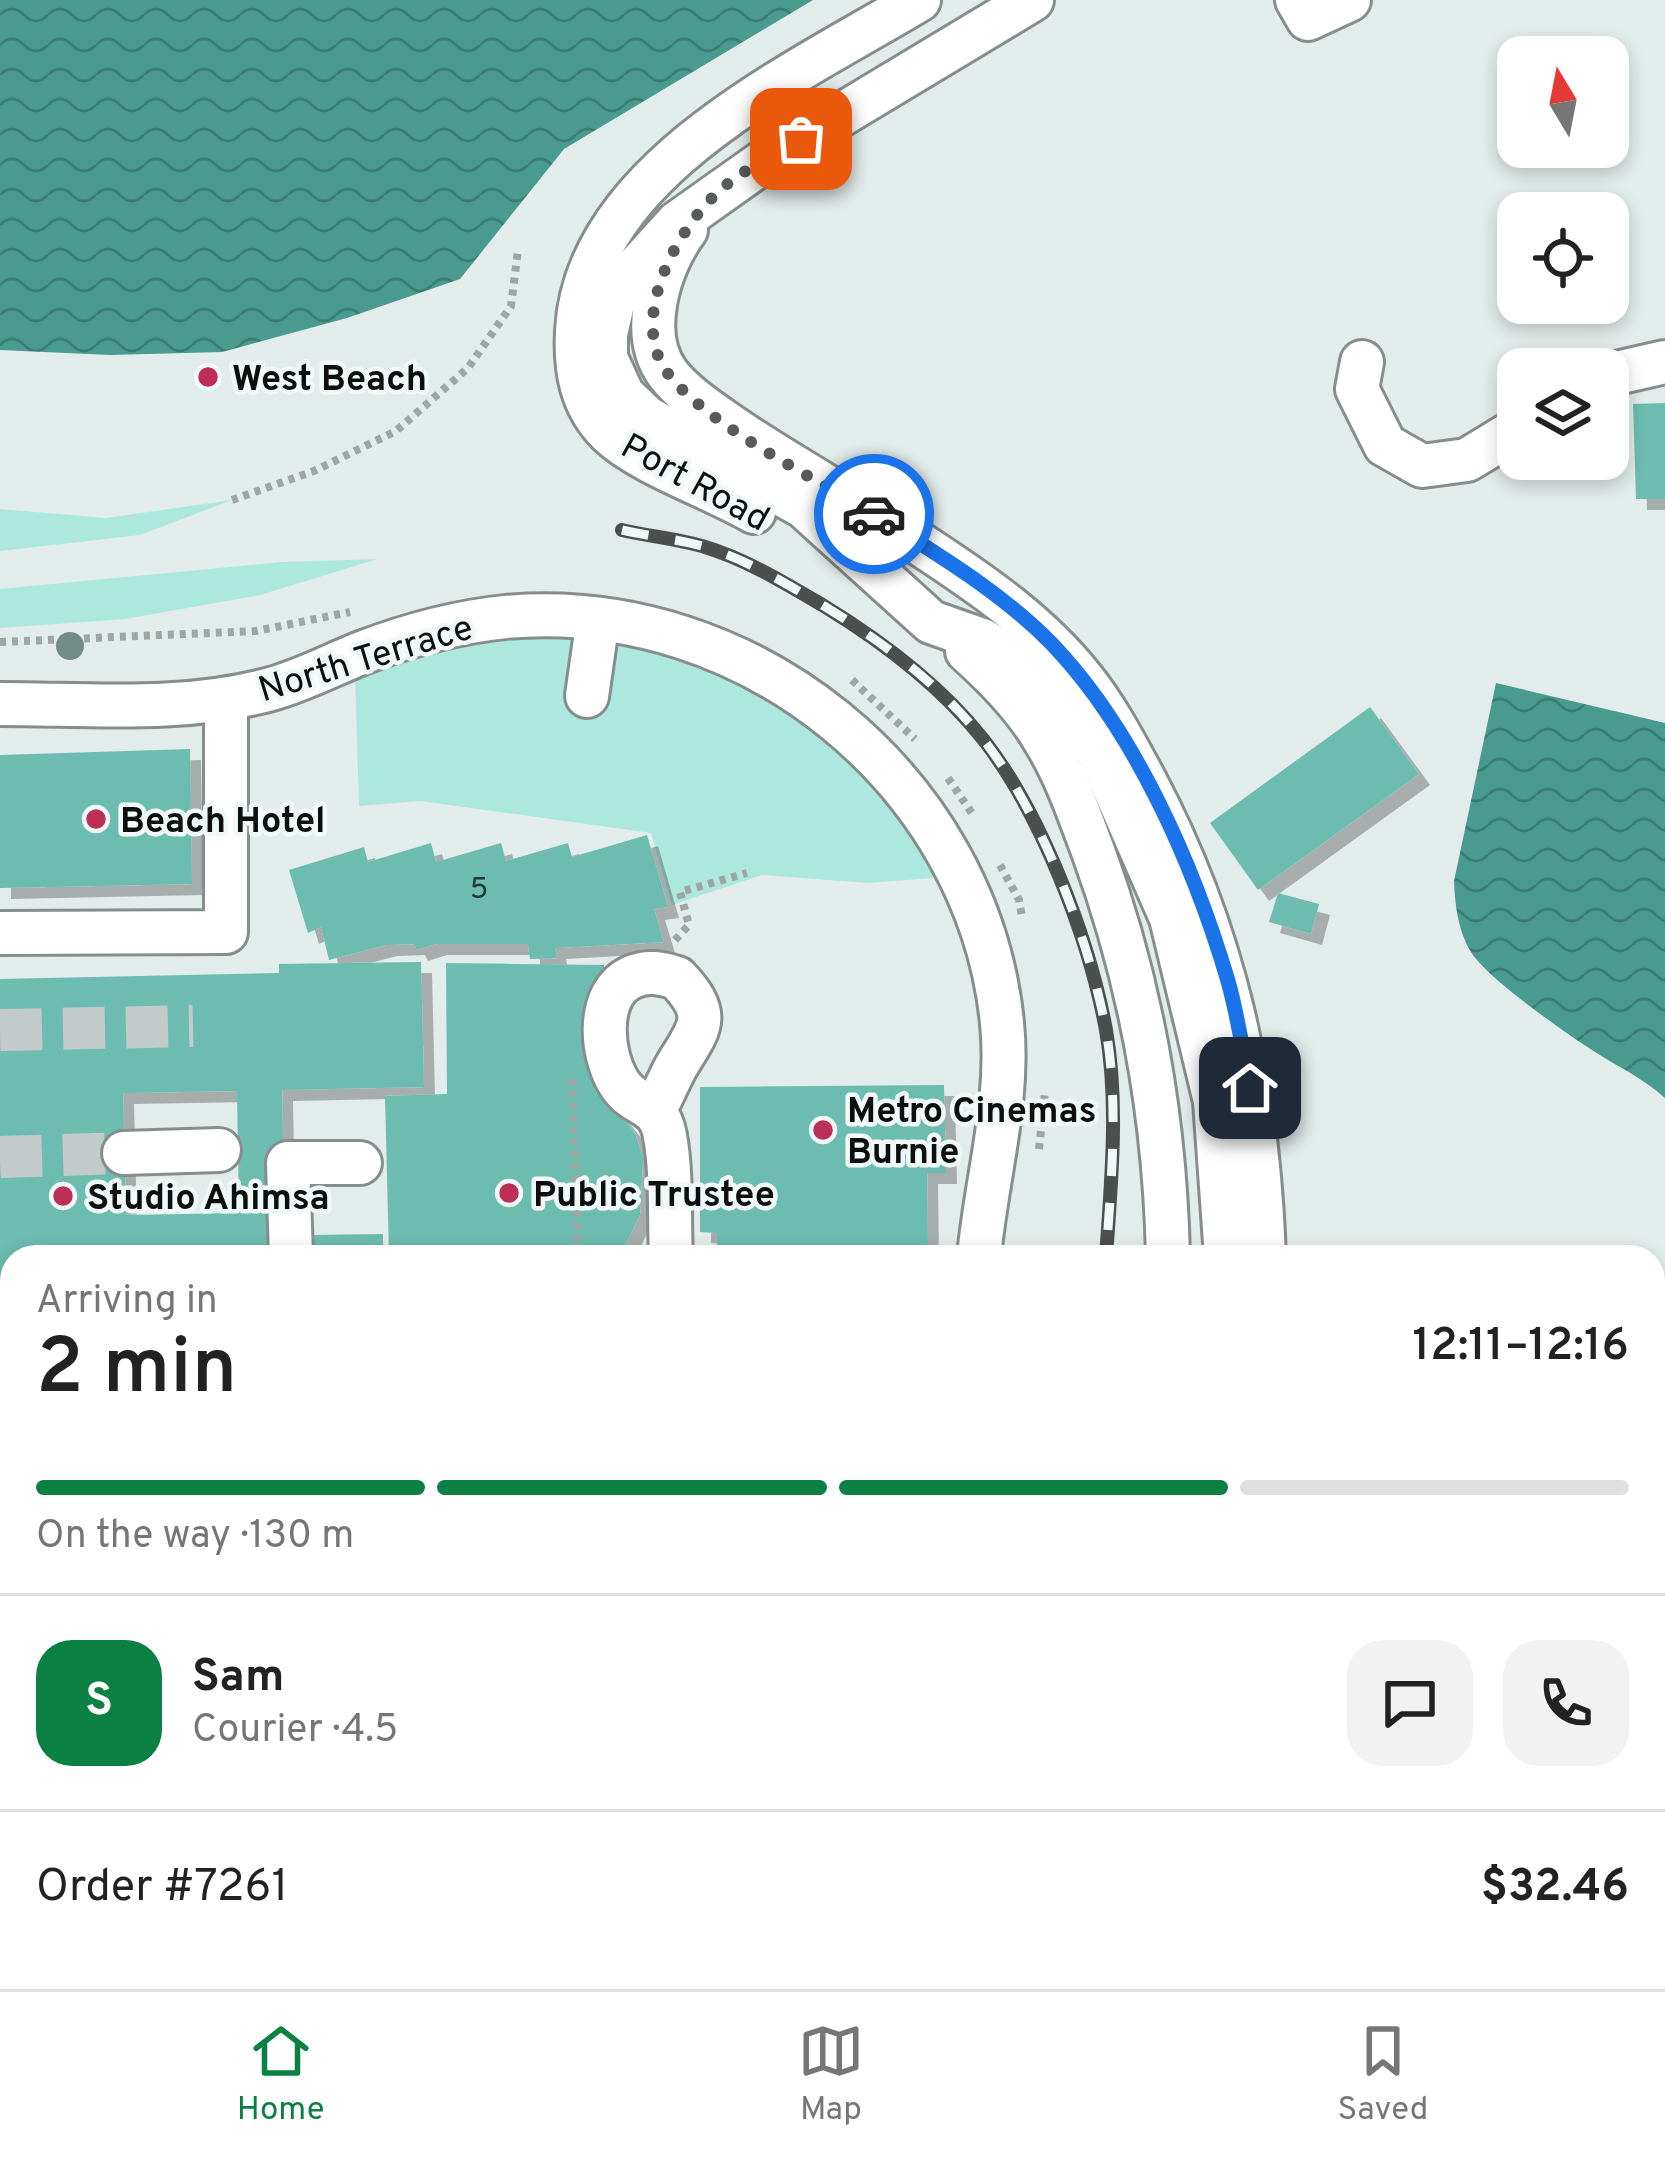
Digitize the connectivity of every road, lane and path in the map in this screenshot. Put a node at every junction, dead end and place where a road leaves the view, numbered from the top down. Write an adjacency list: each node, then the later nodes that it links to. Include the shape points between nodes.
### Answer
1 (919, 0): 14 (street, Port Road, via 728,116 639,191 593,261 576,346 584,398 622,444 831,556)
2 (1033, 0): 5 (street, Port Road)
3 (1297, 0): 4 (street, via 1308,19)
4 (1348, 0)
5 (718, 192): 14 (street, Port Road, via 653,246 613,303 606,334 611,375 646,417 804,507); 41 (street, Port Road, via 664,274 653,347 702,406 1013,608 1108,712 1197,891 1228,983 1250,1088)
6 (518, 250): 11 (path, via 511,306 468,368 396,431)
7 (1362, 362): 10 (street, via 1358,388 1385,445 1422,466 1467,460)
8 (1665, 362): 9 (street)
9 (1629, 370)
10 (1497, 442)
11 (232, 500)
12 (365, 609): 15 (path, via 256,632)
13 (598, 619): 17 (street); 18 (street, North Terrace, via 468,622); 38 (street, North Terrace, via 730,654 772,674 844,725 934,828 978,917 1002,1022 1001,1111)
14 (931, 622): 39 (street, Port Road, via 1021,705 1054,758 1092,850 1154,1078); 40 (street, Port Road, via 1031,670 1070,710 1108,773 1171,918 1215,1101)
15 (0, 642)
16 (845, 676): 20 (path)
17 (587, 696)
18 (226, 699): 19 (street, North Terrace); 27 (street, via 226,932)
19 (0, 704)
20 (920, 745)
21 (934, 762): 22 (path)
22 (974, 817)
23 (997, 858): 25 (path)
24 (747, 873): 26 (path, via 680,892)
25 (1024, 922)
26 (689, 925)
27 (0, 933)
28 (572, 1062): 36 (path)
29 (1046, 1078): 33 (path)
30 (656, 1109): 37 (street, via 665,1135)
31 (219, 1150): 32 (street)
32 (124, 1153)
33 (1037, 1159)
34 (360, 1162): 35 (street, via 288,1162)
35 (291, 1245)
36 (578, 1245)
37 (670, 1245)
38 (981, 1245)
39 (1168, 1245)
40 (1225, 1245)
41 (1264, 1245)

